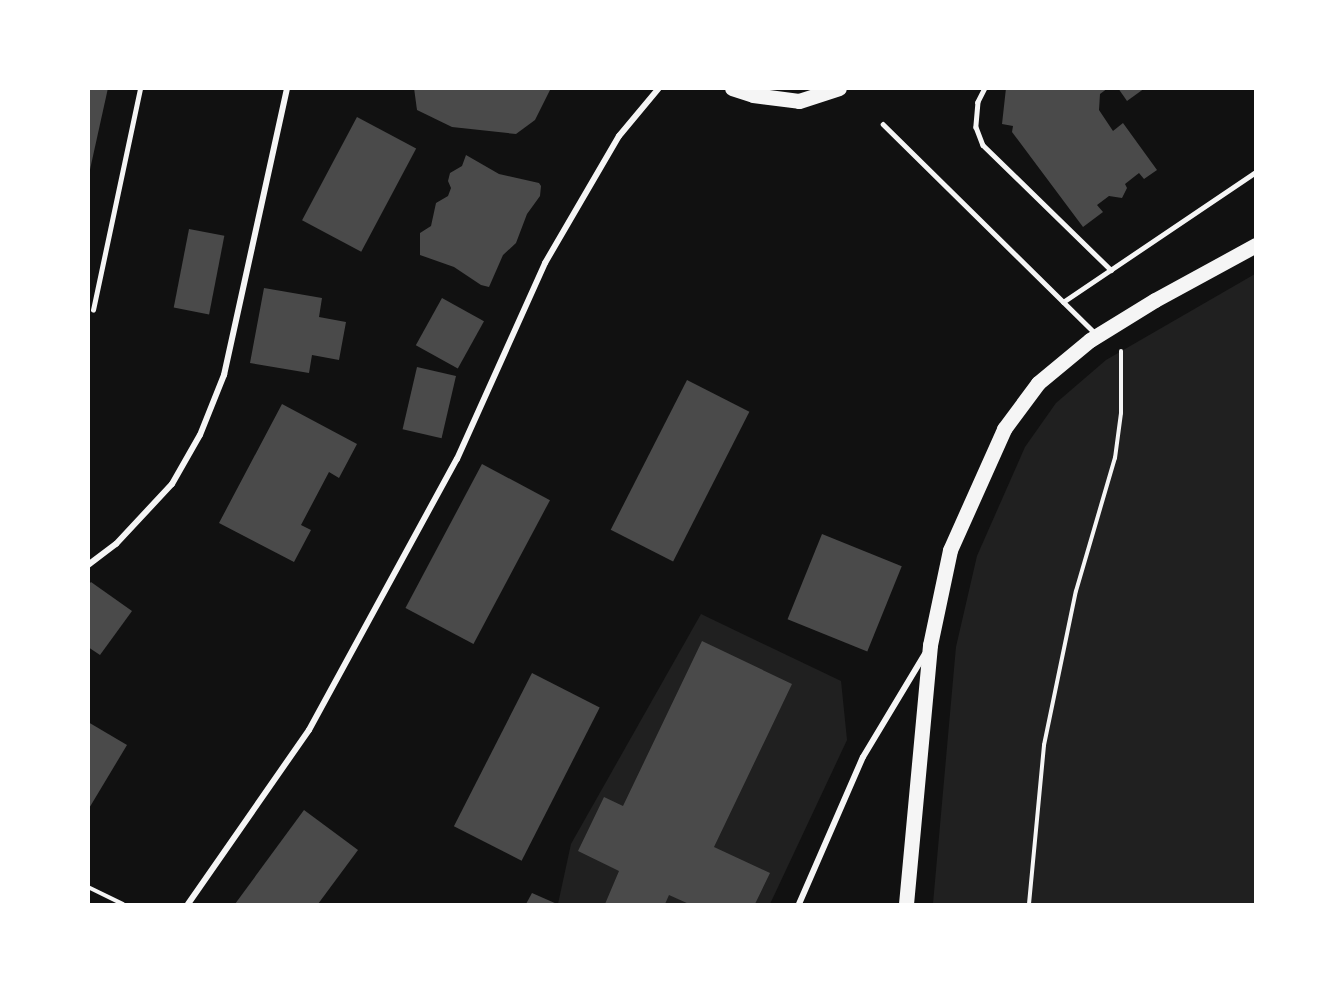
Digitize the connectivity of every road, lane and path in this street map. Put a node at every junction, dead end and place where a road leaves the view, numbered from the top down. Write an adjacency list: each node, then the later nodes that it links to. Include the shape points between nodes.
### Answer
1 (140, 88): 12 (lane)
2 (287, 88): 15 (street, via 224,375 200,435 172,484 116,544)
3 (659, 88): 19 (street, via 619,136 546,263 457,459 309,730)
4 (732, 88): 5 (main road, via 753,95 799,100)
5 (839, 88)
6 (985, 88): 10 (lane, via 978,102 976,127 983,145)
7 (883, 124): 11 (lane)
8 (1256, 172): 10 (lane)
9 (1256, 245): 13 (main road)
10 (1111, 270): 11 (lane)
11 (1063, 302): 13 (lane)
12 (93, 310)
13 (1097, 336): 16 (main road, via 1038,383 1004,429 950,550)
14 (1121, 344): 22 (path, via 1121,413 1115,458 1076,591 1044,745)
15 (88, 565)
16 (930, 645): 20 (street, via 863,757); 21 (main road)
17 (88, 887): 18 (path)
18 (123, 904)
19 (189, 904)
20 (799, 904)
21 (906, 904)
22 (1029, 904)

